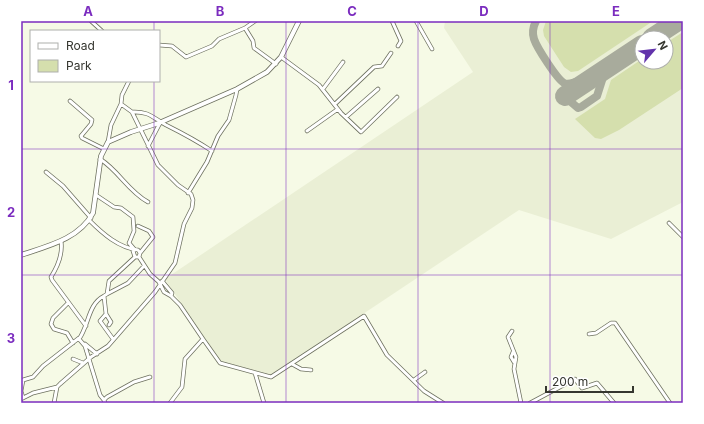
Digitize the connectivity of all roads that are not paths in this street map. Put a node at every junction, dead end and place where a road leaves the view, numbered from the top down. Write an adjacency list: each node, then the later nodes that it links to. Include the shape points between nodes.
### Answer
1 (91, 21): 7 (street)
2 (256, 21): 6 (street)
3 (299, 21): 12 (street)
4 (392, 21): 9 (street, via 401,41)
5 (416, 21): 10 (street)
6 (245, 28): 8 (street, via 186,58 172,46); 14 (street, via 254,48)
7 (101, 30)
8 (160, 45)
9 (398, 46)
10 (432, 49)
11 (391, 53): 22 (street, via 382,66 374,67)
12 (281, 57): 14 (street); 17 (street)
13 (343, 62): 17 (street)
14 (276, 64): 16 (street, via 268,72)
15 (128, 82): 21 (street)
16 (236, 89): 26 (street); 32 (street, via 231,114)
17 (323, 89): 22 (street)
18 (378, 89): 25 (street)
19 (397, 97): 25 (street, via 361,132)
20 (70, 101): 31 (street, via 92,120 82,138)
21 (121, 104): 24 (street); 29 (street, via 114,116)
22 (335, 104): 23 (street)
23 (338, 109): 25 (street); 28 (street)
24 (132, 112): 26 (street, via 145,113 157,118); 27 (street)
25 (346, 118)
26 (161, 123): 27 (street); 30 (street); 32 (street, via 185,133)
27 (141, 129): 29 (street); 30 (street)
28 (307, 131)
29 (108, 142): 31 (street)
30 (148, 146): 35 (street, via 158,165)
31 (104, 149): 33 (street)
32 (212, 151): 35 (street)
33 (100, 159): 36 (street); 37 (street)
34 (46, 172): 38 (street, via 63,186)
35 (188, 193): 49 (street, via 194,200 192,208 184,224 175,263)
36 (96, 195): 38 (street); 39 (street, via 126,211 133,217)
37 (148, 202)
38 (90, 219): 44 (street, via 75,233); 45 (street, via 105,236)
39 (134, 222): 41 (street); 42 (street)
40 (669, 223): 43 (street)
41 (138, 226): 42 (street); 47 (street, via 149,231 154,237)
42 (134, 229): 45 (street, via 129,243)
43 (683, 237)
44 (61, 241): 46 (street); 54 (street, via 59,263 51,277)
45 (134, 250): 47 (street); 47 (street)
46 (21, 255)
47 (138, 256): 48 (street); 51 (street, via 109,281)
48 (144, 266): 50 (street); 51 (street, via 128,283)
49 (162, 281): 50 (street); 53 (street, via 172,293)
50 (159, 285): 53 (street); 61 (street)
51 (107, 294): 52 (street)
52 (104, 296): 55 (street); 57 (street, via 91,308)
53 (171, 296): 62 (street, via 180,305)
54 (68, 303): 57 (street); 63 (street, via 53,318 51,324 54,329 67,333)
55 (106, 314): 56 (street, via 111,322); 61 (street, via 100,321)
56 (109, 325)
57 (86, 326): 60 (street)
58 (512, 331): 82 (street, via 508,337 513,352 511,357)
59 (589, 334): 85 (street, via 615,323)
60 (79, 338): 63 (street); 64 (street)
61 (114, 339): 65 (street)
62 (202, 340): 72 (street, via 220,363); 79 (street, via 185,359 182,386)
63 (73, 343): 76 (street, via 33,377 22,380)
64 (83, 343): 65 (street); 67 (street)
65 (97, 354): 67 (street)
66 (73, 359): 68 (street)
67 (88, 359): 68 (street); 77 (street)
68 (83, 363): 75 (street)
69 (292, 364): 70 (street, via 300,369); 72 (street, via 271,378); 74 (street, via 364,316 387,355)
70 (312, 370)
71 (425, 372): 74 (street)
72 (255, 373): 80 (street)
73 (150, 377): 77 (street, via 134,382)
74 (414, 380): 81 (street, via 424,391)
75 (57, 387): 76 (street); 78 (street)
76 (22, 398)
77 (104, 401)
78 (54, 403)
79 (170, 403)
80 (264, 403)
81 (443, 403)
82 (521, 403)
83 (532, 403): 84 (street, via 574,378 582,388 597,383)
84 (614, 403)
85 (670, 403)

